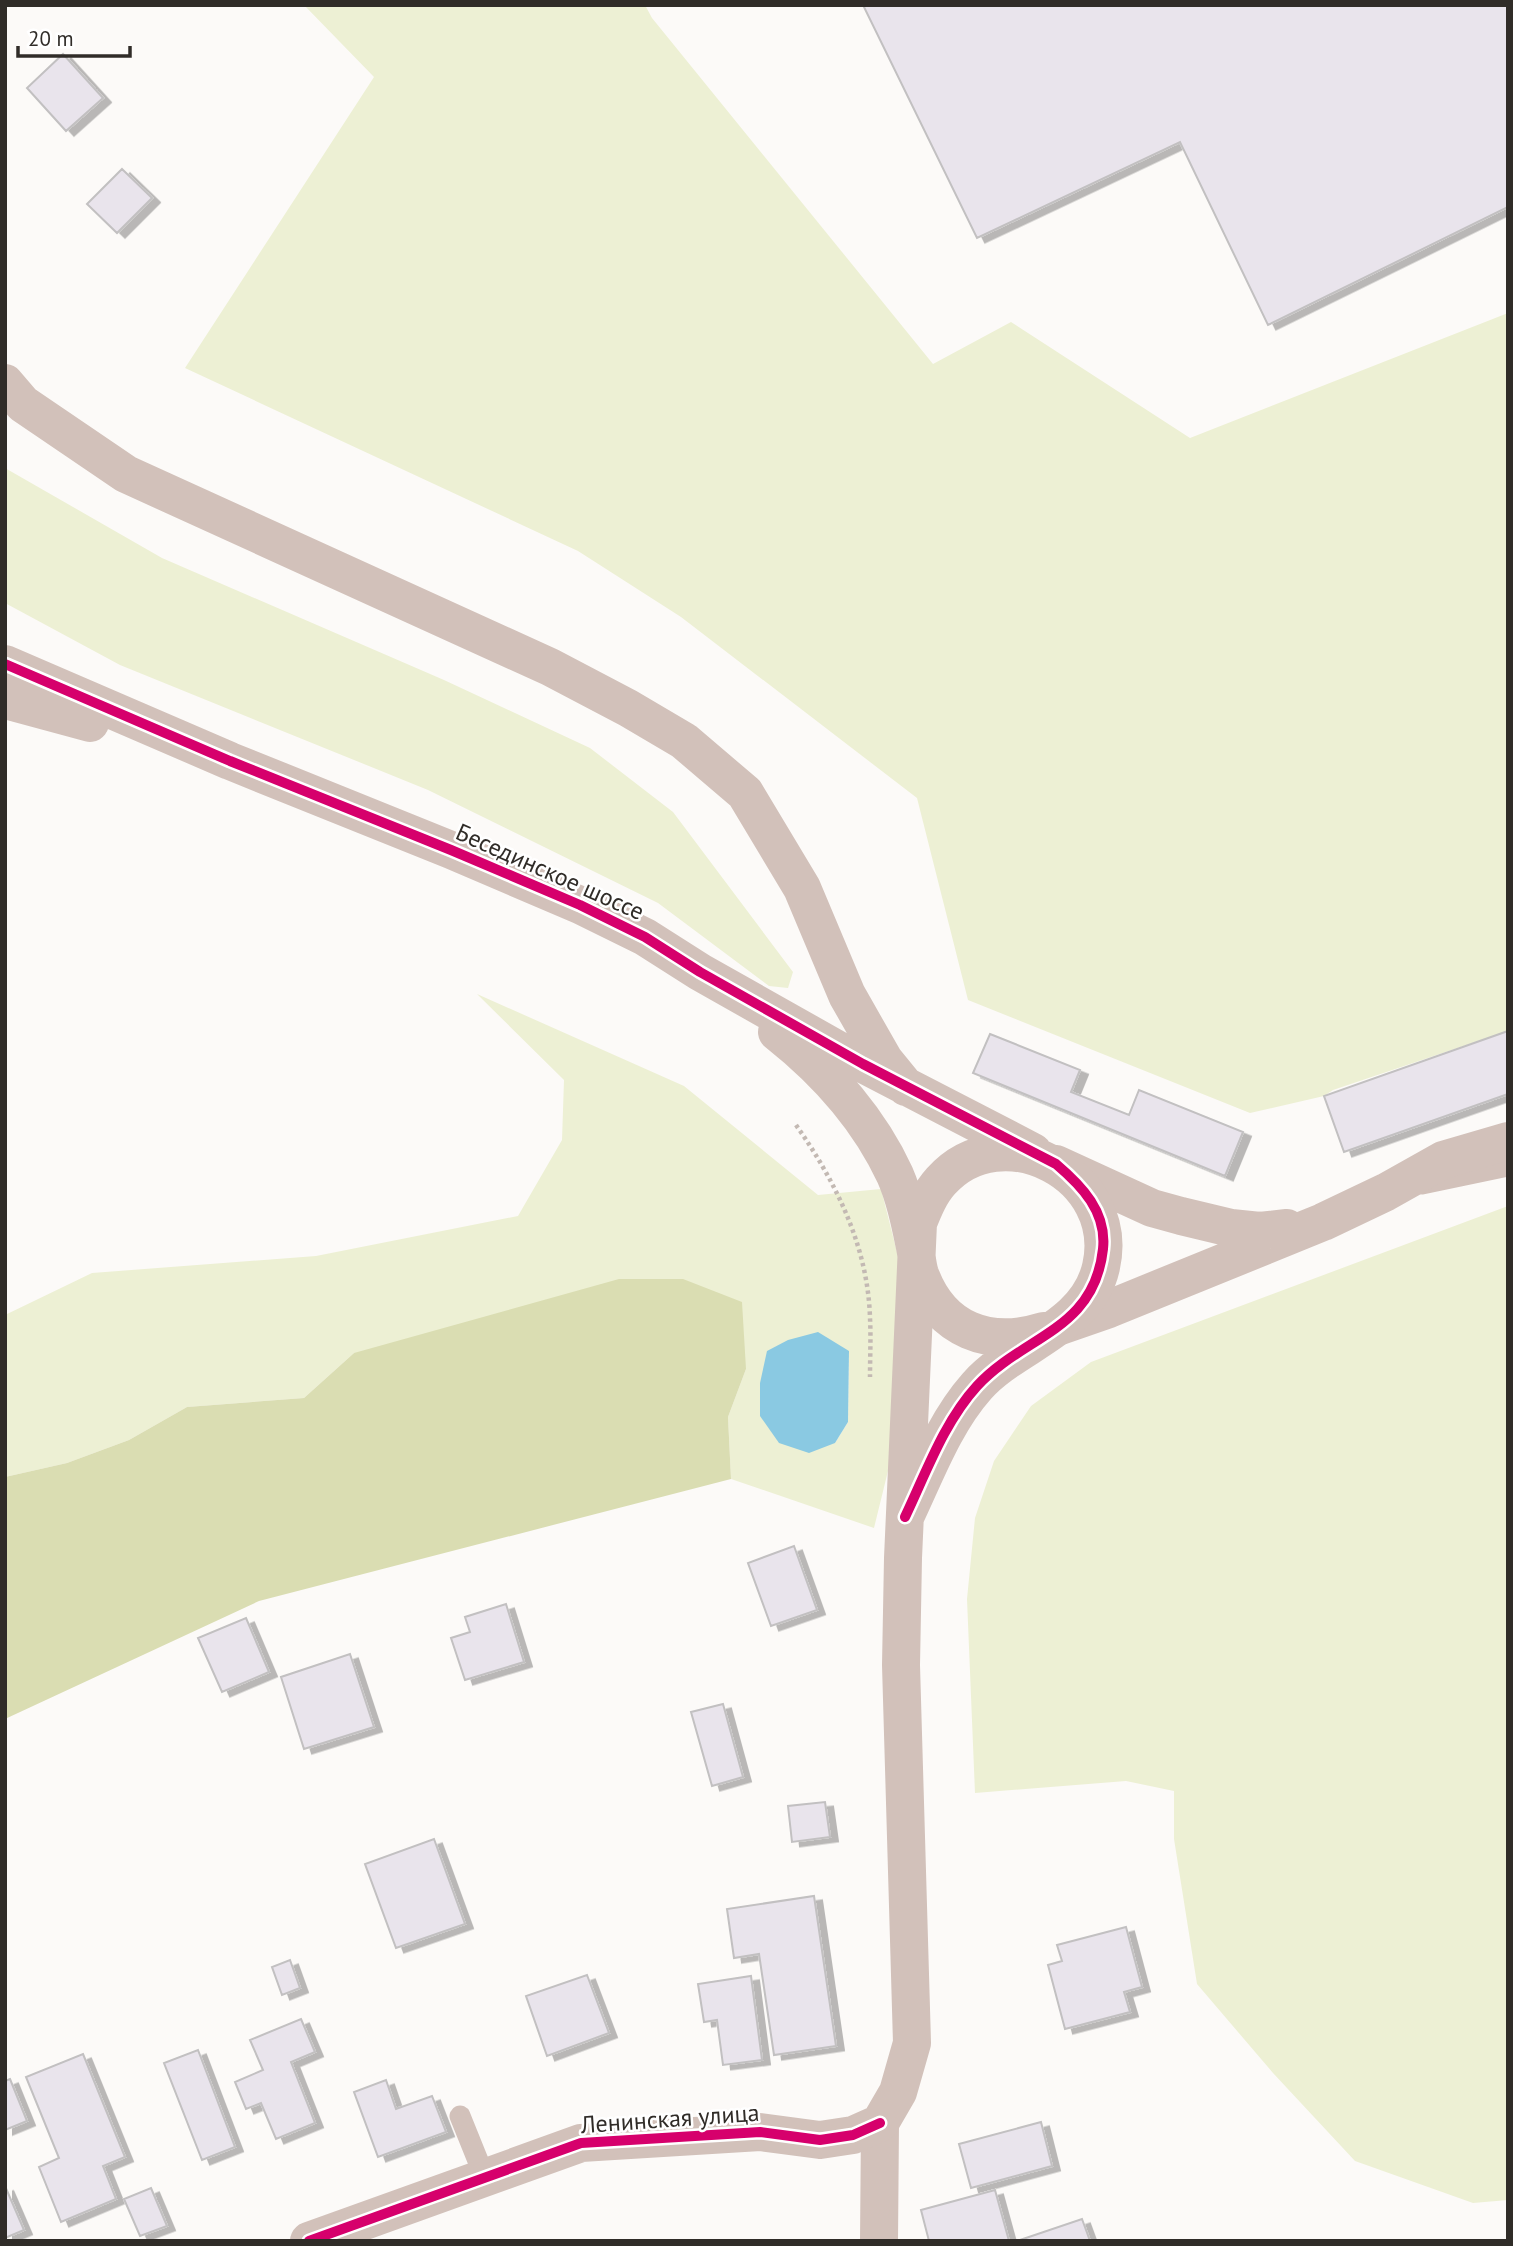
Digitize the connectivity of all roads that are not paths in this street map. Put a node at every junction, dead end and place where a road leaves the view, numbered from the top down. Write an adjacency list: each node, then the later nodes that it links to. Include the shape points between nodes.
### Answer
1 (5, 383): 6 (street, via 23,404 125,474 550,667 684,741 746,793 802,888 847,995 884,1060)
2 (5, 664): 4 (street, Бесединское шоссе)
3 (5, 700): 4 (street)
4 (230, 761): 5 (street, Бесединское шоссе, via 580,905 645,937)
5 (700, 972): 6 (street, Бесединское шоссе); 12 (street, Бесединское шоссе, via 790,1043 853,1108 895,1177)
6 (906, 1087): 8 (street, Бесединское шоссе)
7 (1508, 1141): 10 (street, via 1443,1160)
8 (1056, 1164): 11 (street, via 1152,1208 1231,1228 1260,1231); 12 (street, via 1009,1152 984,1155 961,1165 927,1199); 13 (street, via 1091,1198 1104,1244 1093,1290)
9 (1508, 1166): 10 (lane)
10 (1386, 1192): 11 (street)
11 (1323, 1222): 13 (street)
12 (915, 1247): 13 (street, via 929,1294 944,1314 964,1329 1010,1339); 14 (street)
13 (1060, 1326): 14 (street, via 976,1387 946,1431)
14 (905, 1517): 16 (street, via 901,1665 912,2043 898,2092)
15 (460, 2116): 17 (lane)
16 (880, 2123): 17 (street, Ленинская улица, via 853,2135 820,2140 760,2132 581,2143); 19 (street)
17 (485, 2178): 18 (street, Ленинская улица)
18 (309, 2241)
19 (879, 2241)

